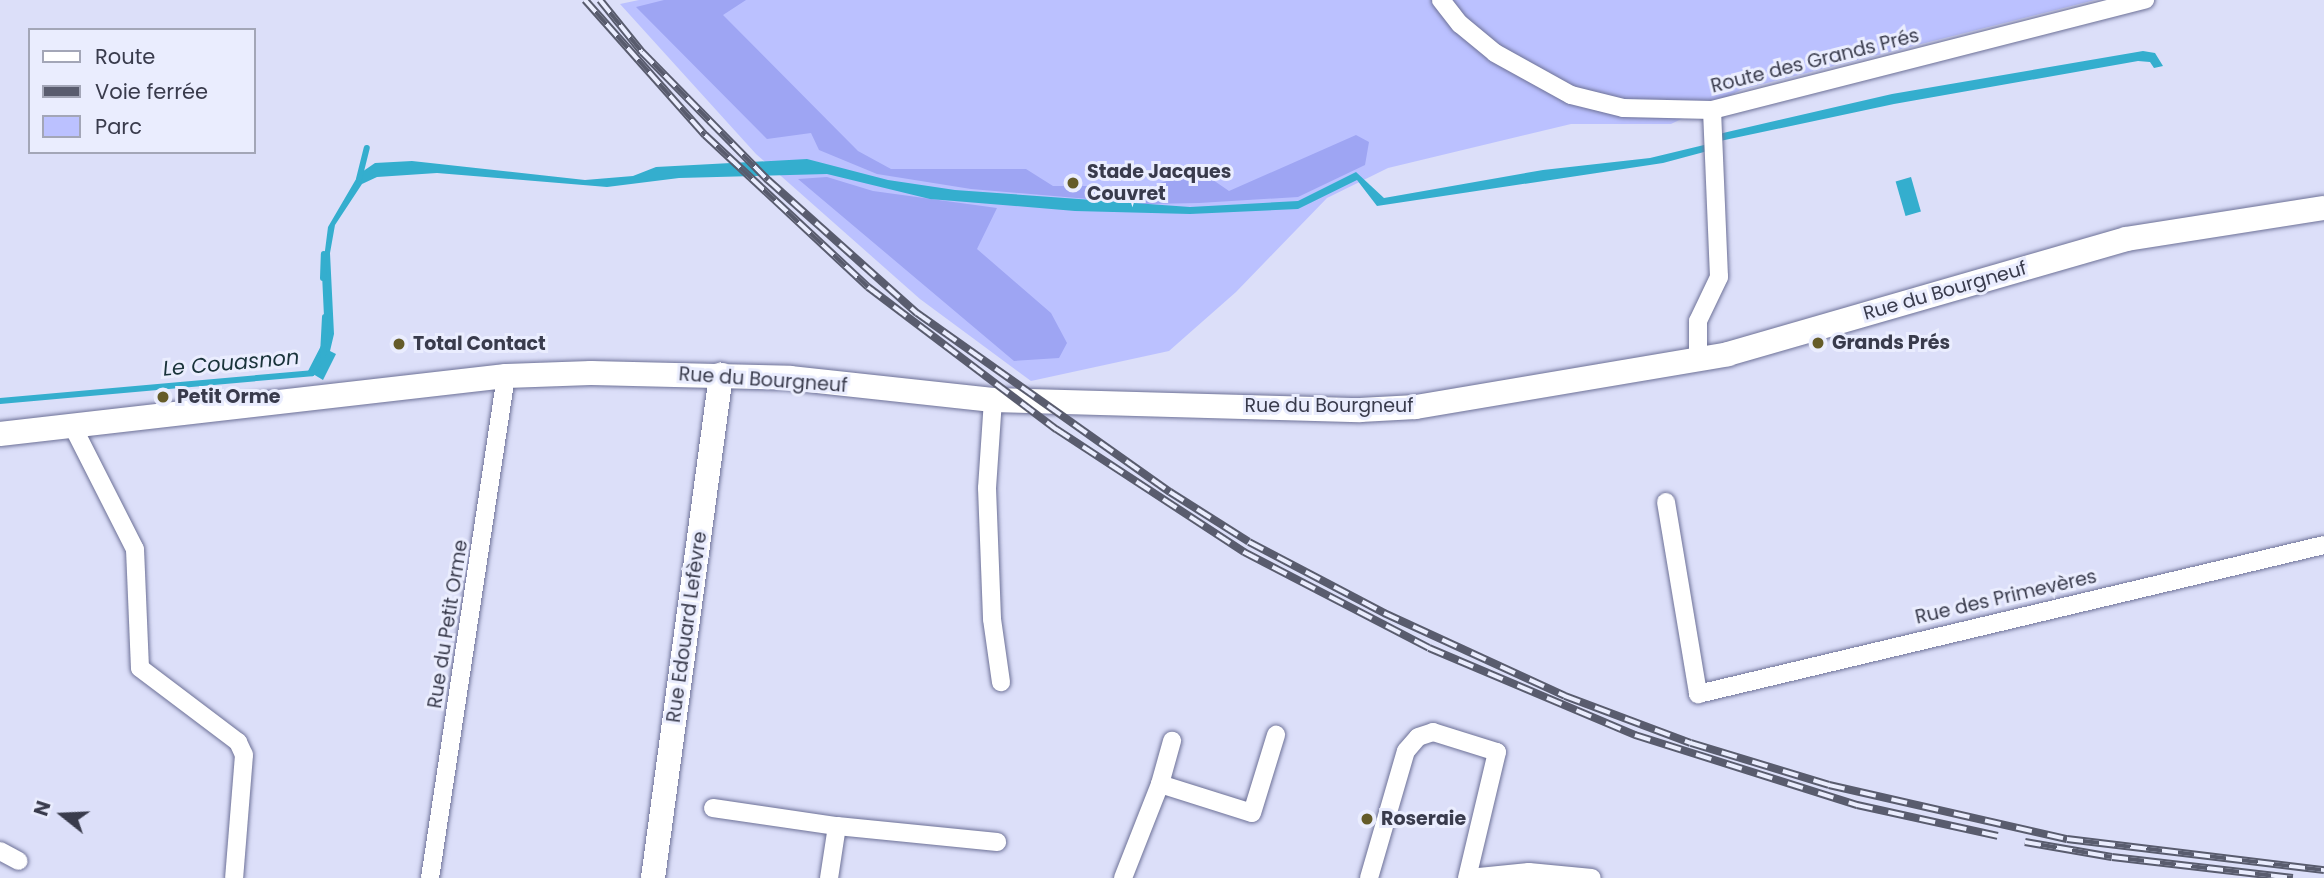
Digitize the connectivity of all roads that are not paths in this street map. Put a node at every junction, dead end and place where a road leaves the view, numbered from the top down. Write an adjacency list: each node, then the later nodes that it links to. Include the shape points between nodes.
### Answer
1 (1440, 0): 3 (street, Route des Grands Prés, via 1495,53 1571,95 1623,108)
2 (2145, 0): 3 (street, Route des Grands Prés)
3 (1712, 110): 5 (street, via 1718,277 1698,321)
4 (2324, 208): 5 (main road, Rue du Bourgneuf, via 2126,239)
5 (1698, 360): 8 (main road, Rue du Bourgneuf, via 1416,407 1360,410)
6 (721, 375): 7 (main road, Rue du Bourgneuf); 8 (main road, Rue du Bourgneuf); 24 (main road, Rue Edouard Lefèvre)
7 (506, 376): 9 (main road, Rue du Bourgneuf); 23 (street, Rue du Petit Orme)
8 (993, 400): 13 (street, via 988,488 992,620)
9 (72, 425): 10 (main road, Rue du Bourgneuf); 22 (street, via 135,549 140,668 238,742 244,755)
10 (0, 435)
11 (1666, 502): 12 (street, Rue des Primevères, via 1698,694)
12 (2324, 545)
13 (1001, 682)
14 (1276, 736): 16 (street, via 1252,813)
15 (1172, 741): 16 (street)
16 (1160, 784): 26 (street)
17 (713, 808): 18 (street)
18 (837, 826): 19 (street); 25 (street)
19 (997, 842)
20 (0, 851): 21 (street)
21 (19, 861)
22 (234, 878)
23 (430, 878)
24 (653, 878)
25 (829, 878)
26 (1124, 878)
27 (1369, 878): 28 (street, via 1406,751 1418,737 1433,732 1497,752)
28 (1468, 878): 29 (street, via 1529,872)
29 (1592, 878)

